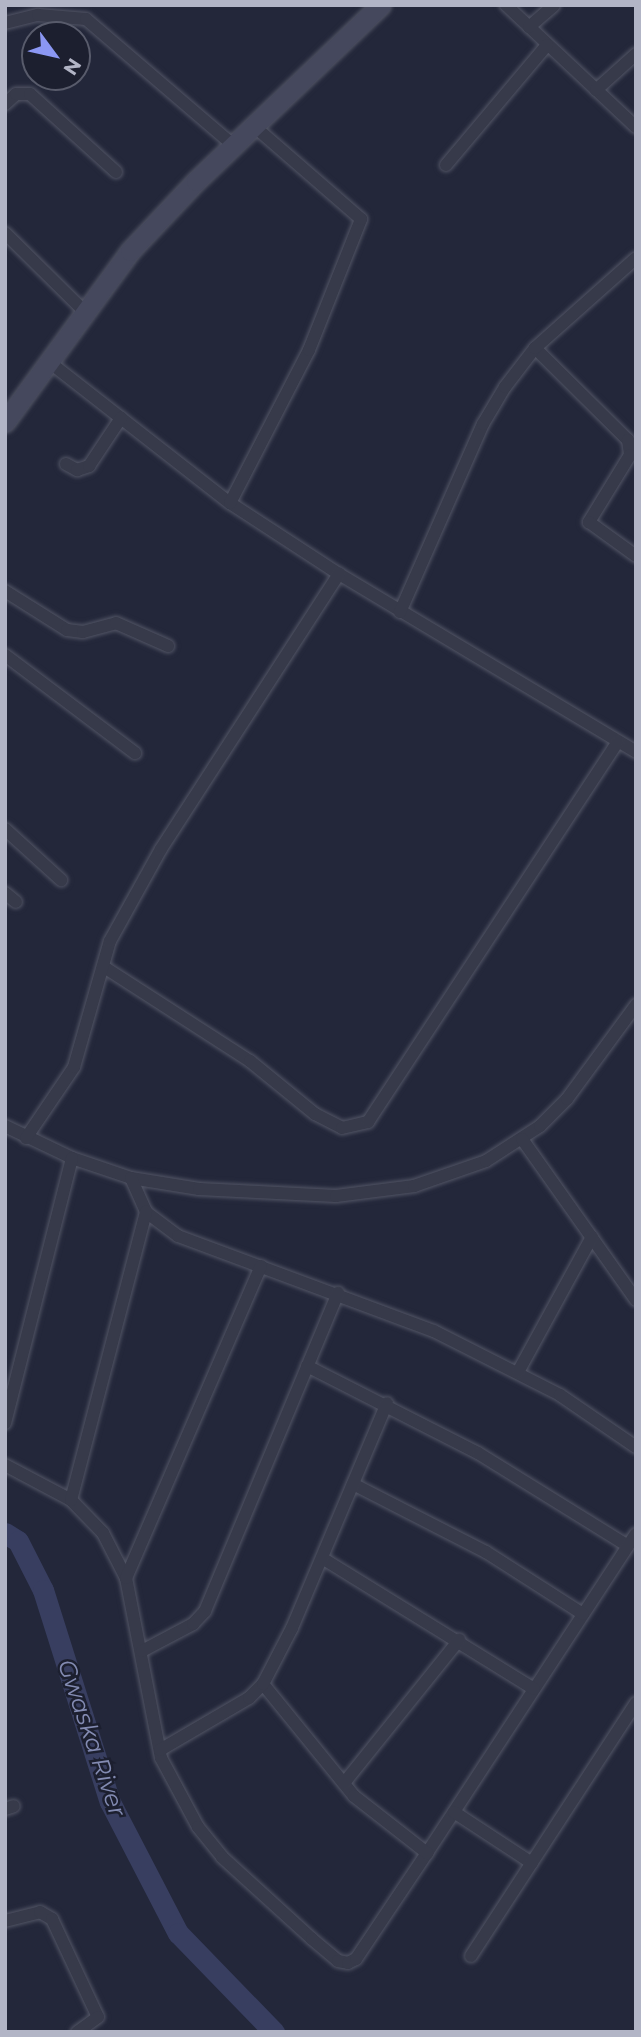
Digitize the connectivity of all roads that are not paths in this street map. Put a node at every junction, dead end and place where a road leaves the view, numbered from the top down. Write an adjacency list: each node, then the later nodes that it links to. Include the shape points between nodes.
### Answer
1 (381, 5): 10 (main road)
2 (506, 5): 5 (street)
3 (554, 5): 5 (street)
4 (5, 23): 12 (street, via 38,15 86,19)
5 (529, 27): 6 (street)
6 (547, 45): 8 (street); 13 (street)
7 (636, 54): 8 (street)
8 (596, 90): 11 (street)
9 (5, 104): 14 (street, via 16,94 30,94)
10 (253, 125): 12 (main road); 24 (street, via 362,219 309,350)
11 (636, 127)
12 (233, 145): 17 (main road, via 130,251)
13 (446, 165)
14 (116, 172)
15 (5, 233): 17 (street)
16 (636, 258): 18 (street)
17 (84, 311): 19 (main road)
18 (535, 348): 22 (street); 28 (street, via 483,424)
19 (48, 361): 20 (street); 21 (main road)
20 (121, 418): 23 (street, via 89,466 77,470); 24 (street)
21 (5, 422)
22 (632, 439): 25 (street, via 630,455 589,522)
23 (66, 464)
24 (230, 503): 26 (street)
25 (636, 556)
26 (338, 574): 28 (street); 38 (street, via 160,849 110,941)
27 (5, 592): 29 (street, via 67,630 83,632 116,623)
28 (400, 612): 31 (street)
29 (168, 646)
30 (5, 655): 33 (street)
31 (618, 742): 32 (street); 38 (street, via 368,1122 342,1128 315,1114 250,1061)
32 (636, 752)
33 (135, 753)
34 (5, 830): 35 (street)
35 (61, 880)
36 (5, 893): 37 (street)
37 (16, 902)
38 (104, 967): 41 (street, via 74,1067)
39 (636, 1005): 42 (street, via 567,1099)
40 (5, 1126): 41 (street)
41 (26, 1138): 43 (street)
42 (522, 1139): 44 (street, via 446,1177 336,1196 220,1191); 46 (street)
43 (72, 1158): 44 (street); 53 (street)
44 (131, 1178): 45 (street)
45 (146, 1213): 47 (street, via 178,1236); 57 (street)
46 (592, 1237): 49 (street); 51 (street)
47 (261, 1266): 48 (street); 61 (street)
48 (338, 1293): 50 (street); 51 (street, via 402,1317)
49 (636, 1300)
50 (307, 1366): 52 (street); 64 (street, via 205,1611 193,1624)
51 (519, 1372): 54 (street)
52 (387, 1403): 56 (street); 59 (street)
53 (5, 1423)
54 (636, 1447)
55 (5, 1465): 57 (street)
56 (353, 1484): 60 (street); 62 (street, via 486,1552)
57 (71, 1500): 61 (street, via 103,1533)
58 (636, 1534): 59 (street)
59 (628, 1546): 62 (street)
60 (321, 1558): 63 (street); 65 (street, via 278,1660)
61 (126, 1578): 64 (street)
62 (583, 1614): 66 (street)
63 (459, 1640): 66 (street); 69 (street)
64 (142, 1651): 68 (street)
65 (262, 1684): 68 (street, via 249,1698); 69 (street)
66 (534, 1689): 70 (street)
67 (636, 1703): 72 (street)
68 (160, 1750): 71 (street, via 176,1791 222,1857 338,1961 356,1959)
69 (344, 1783): 71 (street, via 379,1818)
70 (454, 1812): 71 (street); 72 (street)
71 (427, 1853)
72 (532, 1863): 74 (street)
73 (5, 1921): 75 (street, via 40,1912 52,1919 98,2017)
74 (471, 1956)
75 (77, 2032)

